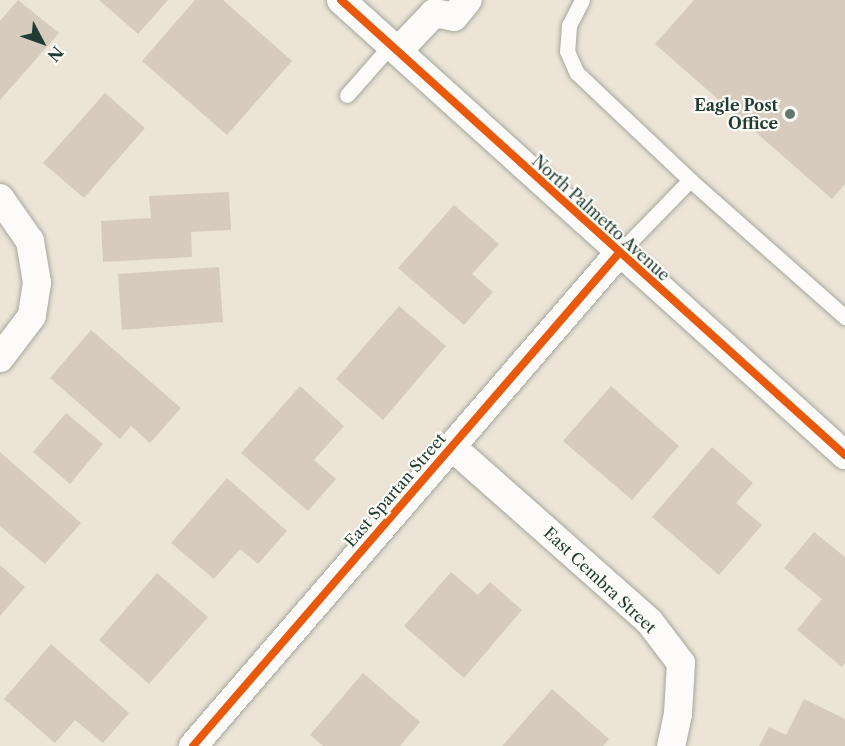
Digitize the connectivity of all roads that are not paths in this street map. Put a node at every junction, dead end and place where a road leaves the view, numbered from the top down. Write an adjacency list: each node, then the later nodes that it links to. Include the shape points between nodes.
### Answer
1 (341, 0): 5 (street, North Palmetto Avenue)
2 (468, 0): 4 (street, via 454,17)
3 (582, 0): 7 (lane, via 569,25 567,51 577,73)
4 (431, 7): 5 (street)
5 (394, 48): 6 (lane); 9 (street, North Palmetto Avenue)
6 (347, 95)
7 (690, 180): 9 (lane); 10 (lane)
8 (0, 198): 11 (street, via 30,241 37,283 32,316)
9 (619, 253): 12 (street, East Spartan Street); 13 (street, North Palmetto Avenue)
10 (845, 317)
11 (0, 358)
12 (451, 446): 14 (street, East Spartan Street); 15 (street, East Cembra Street, via 650,621 681,663 678,714)
13 (845, 455)
14 (193, 746)
15 (671, 746)

